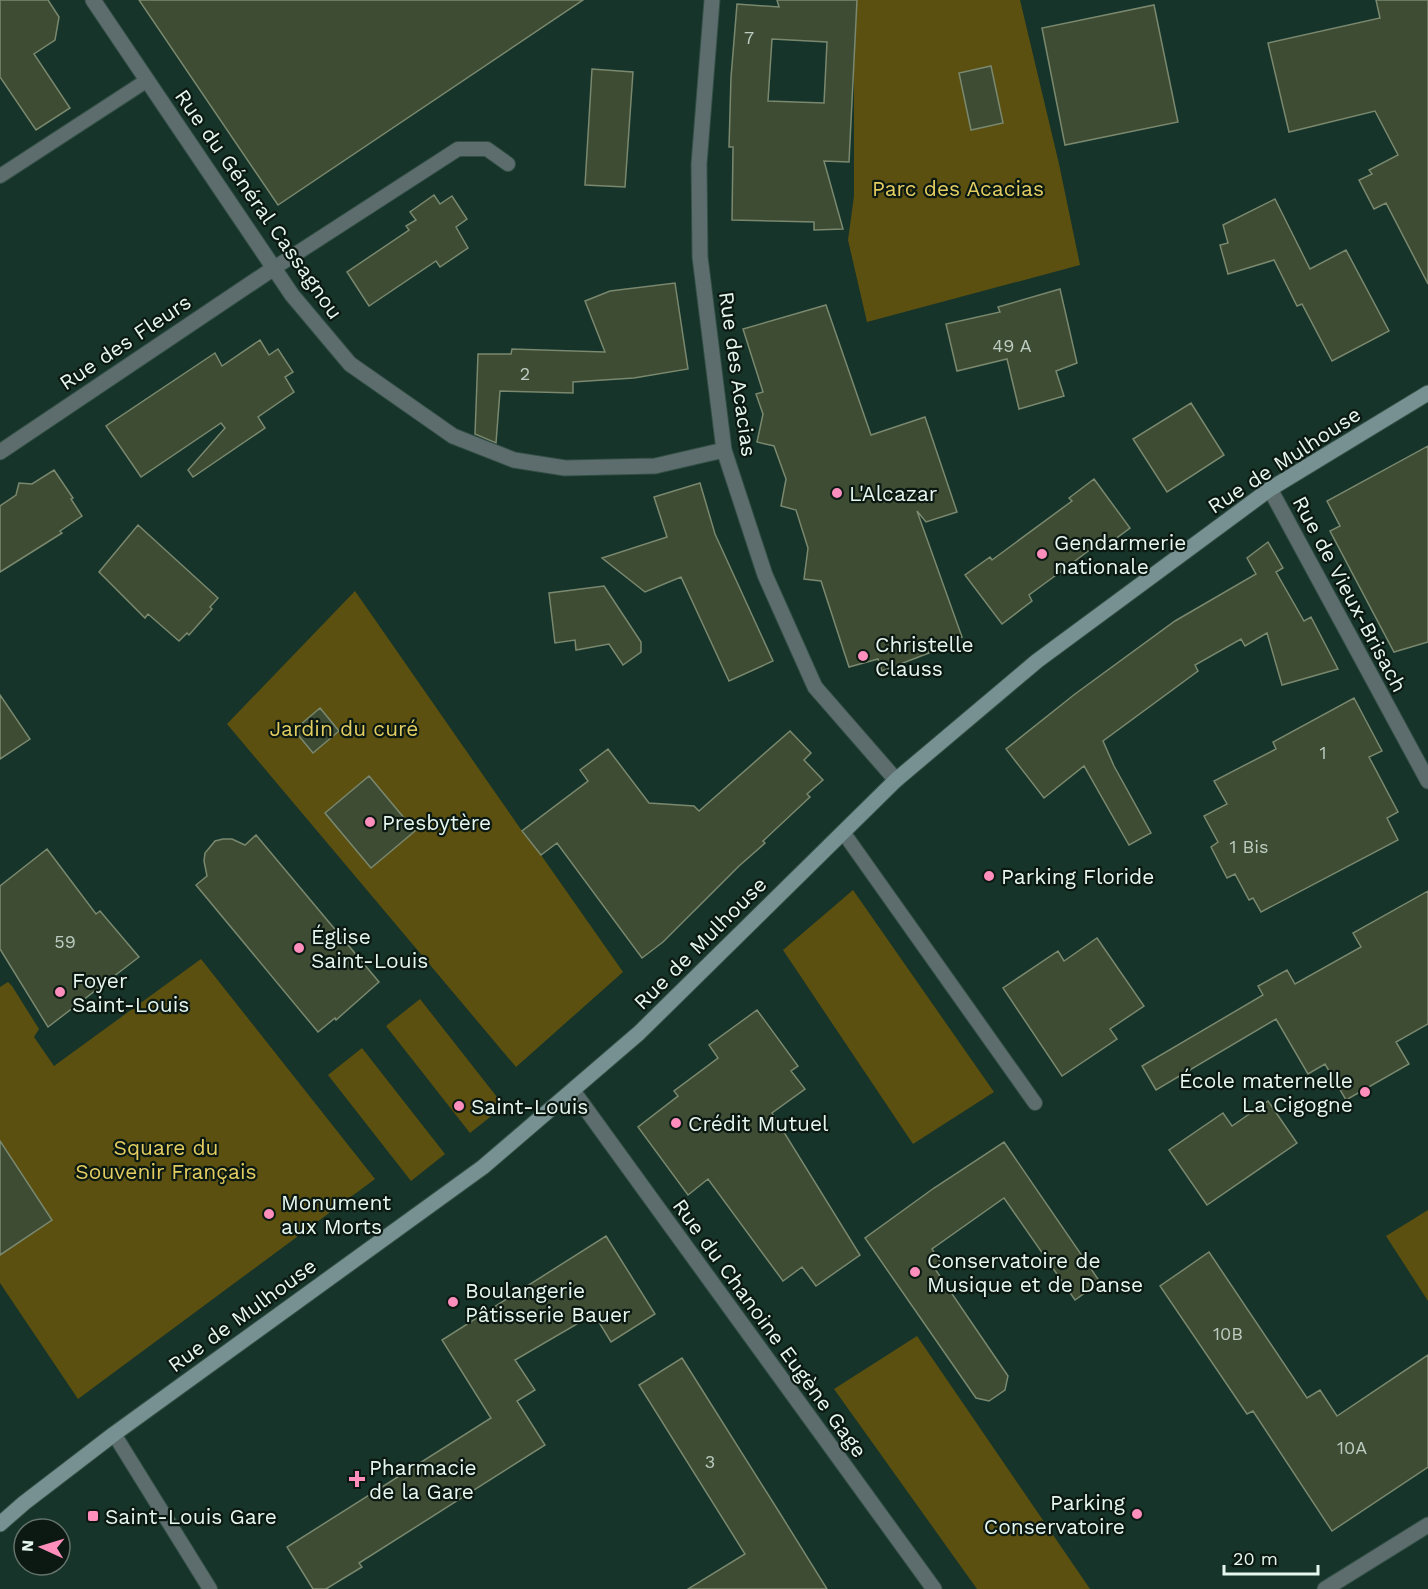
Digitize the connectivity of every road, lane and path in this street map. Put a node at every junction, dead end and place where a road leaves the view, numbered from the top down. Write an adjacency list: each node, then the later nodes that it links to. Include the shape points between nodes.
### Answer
1 (93, 0): 3 (street, Rue du Général Cassagnou)
2 (712, 0): 8 (street, Rue des Acacias, via 699,164 700,257)
3 (146, 81): 5 (lane); 6 (street, Rue du Général Cassagnou)
4 (508, 164): 6 (lane, via 487,149 458,150)
5 (0, 176)
6 (274, 268): 8 (street, Rue du Général Cassagnou, via 350,364 453,436 514,460 566,468 655,466); 9 (street, Rue des Fleurs)
7 (1428, 393): 10 (main road, Rue de Mulhouse)
8 (724, 450): 11 (street, Rue des Acacias, via 765,575 814,687)
9 (0, 452)
10 (1270, 489): 11 (main road, Rue de Mulhouse, via 1037,661); 12 (street, Rue de Vieux-Brisach)
11 (896, 780): 13 (main road, Rue de Mulhouse)
12 (1428, 781)
13 (843, 832): 14 (main road, Rue de Mulhouse, via 639,1033); 15 (lane)
14 (573, 1091): 16 (main road, Rue de Mulhouse, via 483,1167); 20 (street, Rue du Chanoine Eugène Gage)
15 (1035, 1103)
16 (114, 1434): 17 (main road, Rue de Mulhouse); 19 (lane)
17 (0, 1524)
18 (1428, 1525): 21 (street)
19 (210, 1589)
20 (934, 1589)
21 (1325, 1589)

